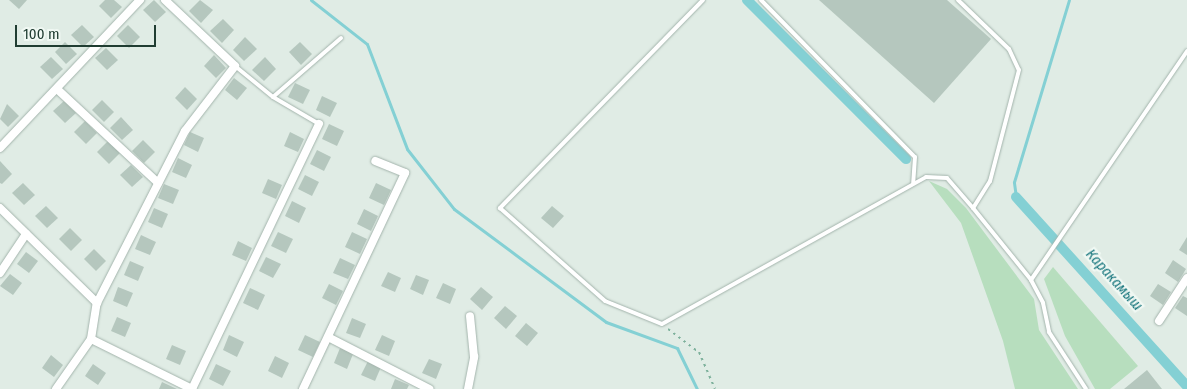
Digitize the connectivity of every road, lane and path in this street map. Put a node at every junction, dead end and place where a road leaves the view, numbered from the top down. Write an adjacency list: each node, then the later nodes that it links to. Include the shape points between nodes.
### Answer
1 (140, 0): 9 (street)
2 (166, 0): 8 (street)
3 (703, 0): 25 (lane, via 500,208 605,302)
4 (761, 0): 15 (lane, via 915,157)
5 (958, 0): 17 (lane, via 1009,48 1019,70 990,181)
6 (341, 38): 10 (lane)
7 (1187, 51): 21 (lane, via 1055,251)
8 (235, 66): 10 (lane); 14 (street, via 185,131)
9 (57, 88): 12 (street); 14 (street)
10 (273, 97): 11 (lane)
11 (319, 124): 29 (street)
12 (0, 148)
13 (375, 161): 26 (street, via 405,174)
14 (158, 183): 22 (street)
15 (913, 183): 17 (lane, via 932,176 947,178); 25 (lane)
16 (0, 208): 18 (street)
17 (973, 208): 21 (lane)
18 (26, 234): 19 (street); 22 (street)
19 (0, 273)
20 (1187, 278): 24 (street)
21 (1031, 280): 34 (lane, via 1043,302 1049,332)
22 (97, 303): 27 (street)
23 (470, 316): 32 (street, via 474,357)
24 (1159, 321)
25 (662, 324): 33 (path, via 699,352)
26 (328, 337): 30 (street); 31 (street)
27 (91, 339): 28 (street); 29 (street)
28 (56, 389)
29 (192, 389)
30 (303, 389)
31 (429, 389)
32 (468, 389)
33 (715, 389)
34 (1086, 389)

